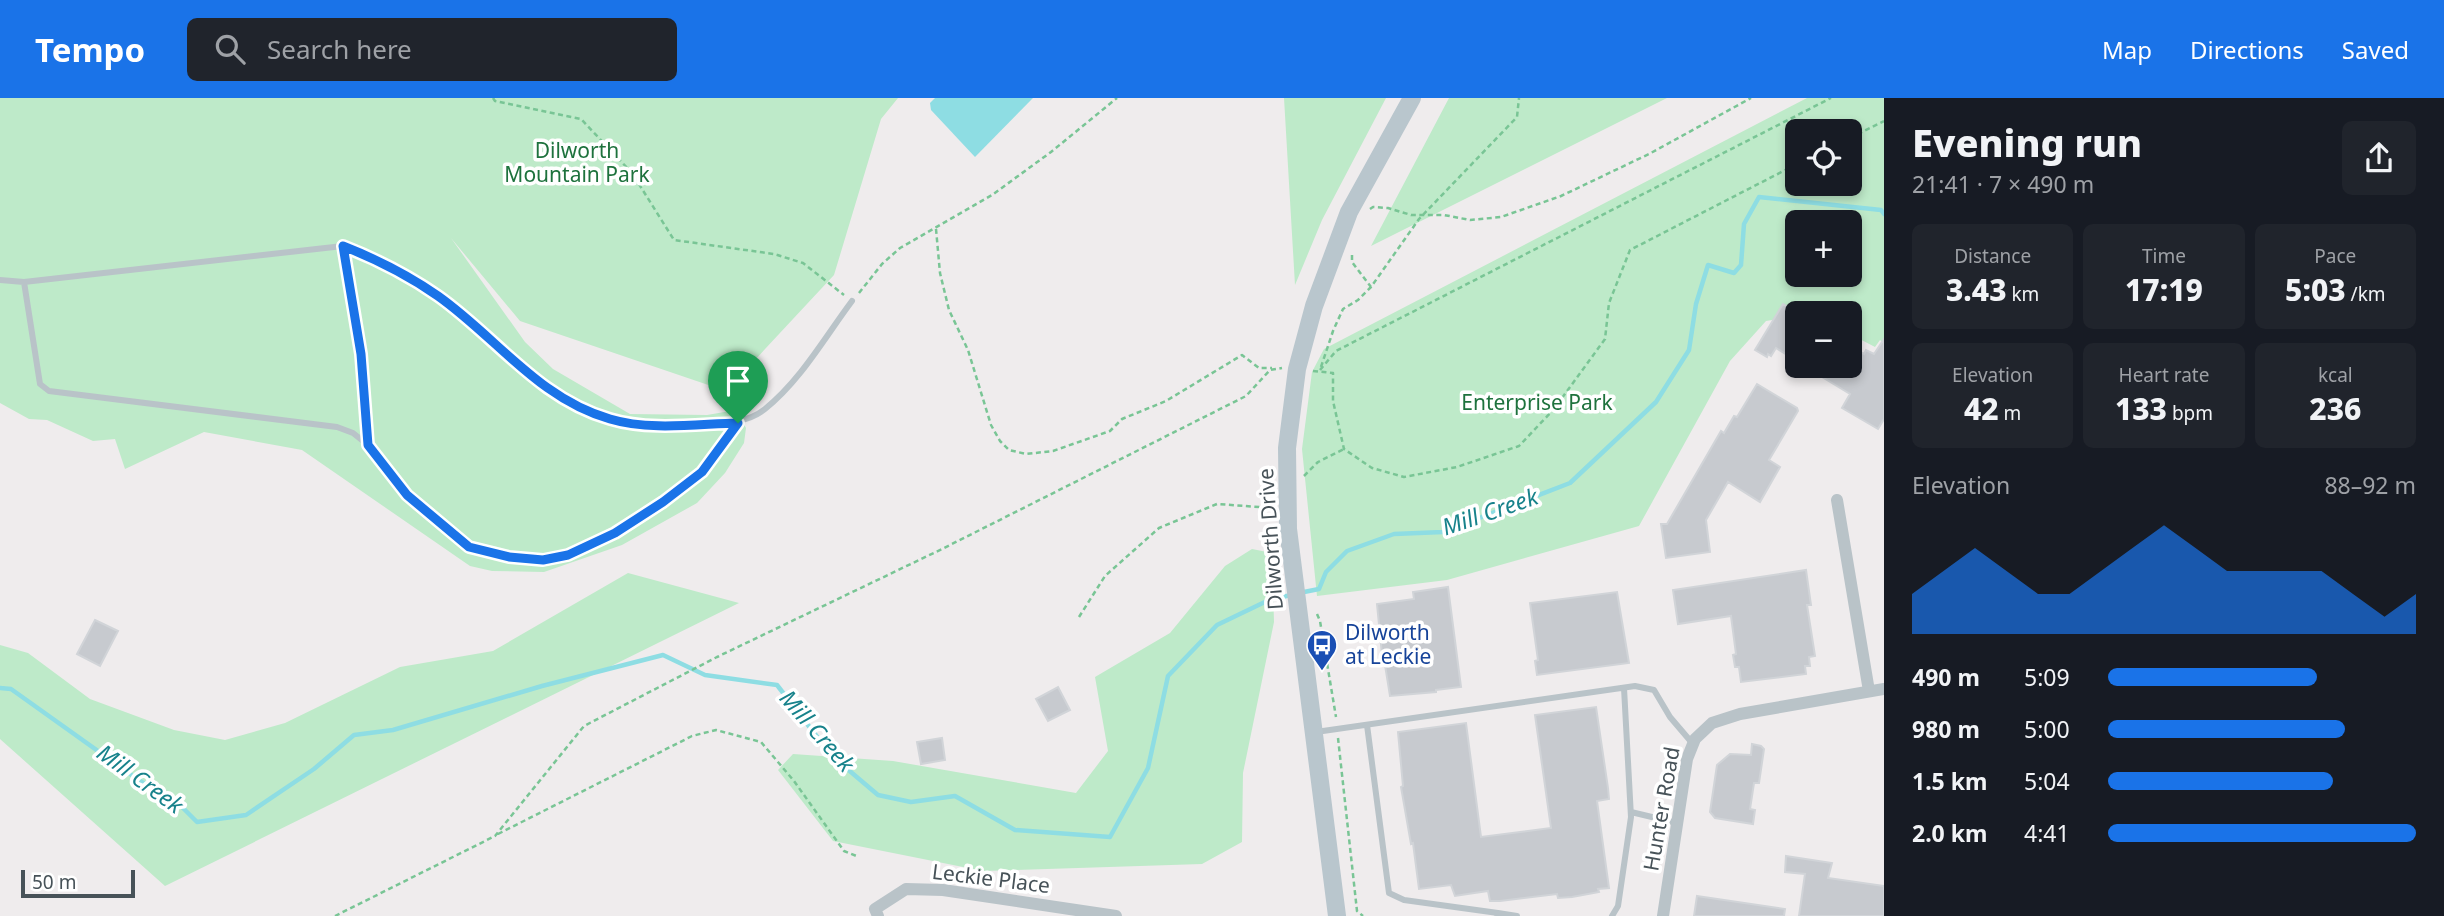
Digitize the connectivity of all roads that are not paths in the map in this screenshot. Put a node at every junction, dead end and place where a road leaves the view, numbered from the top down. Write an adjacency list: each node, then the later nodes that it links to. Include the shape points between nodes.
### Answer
1 (1412, 98): 13 (main road, Dilworth Drive, via 1349,212 1297,369 1287,448 1286,506 1296,586 1305,606)
2 (343, 246): 4 (lane); 6 (lane, via 438,296 551,392 579,408 632,424); 7 (lane, via 361,354)
3 (0, 280): 4 (lane)
4 (24, 282): 7 (lane, via 40,384 49,391 337,428)
5 (852, 301): 6 (lane, via 789,387 763,411)
6 (738, 423): 7 (lane, via 702,472 663,502 615,533 568,555 543,560 469,547 407,495)
7 (368, 445)
8 (1837, 500): 11 (street)
9 (1624, 688): 12 (lane); 14 (lane, via 1654,690); 15 (lane)
10 (1884, 689): 11 (street, Hunter Road)
11 (1869, 691): 14 (street, Hunter Road, via 1740,714 1712,723)
12 (1367, 725): 13 (lane); 17 (lane, via 1389,893 1404,900)
13 (1314, 733): 20 (main road, Dilworth Drive)
14 (1693, 744): 16 (street, Hunter Road)
15 (1631, 812): 16 (lane); 22 (lane, via 1618,906)
16 (1678, 823): 23 (street, Hunter Road)
17 (1497, 915): 21 (lane)
18 (878, 916): 19 (street, Leckie Place, via 875,909 906,889 943,890)
19 (1116, 916)
20 (1337, 916)
21 (1517, 916)
22 (1612, 916)
23 (1664, 916)

